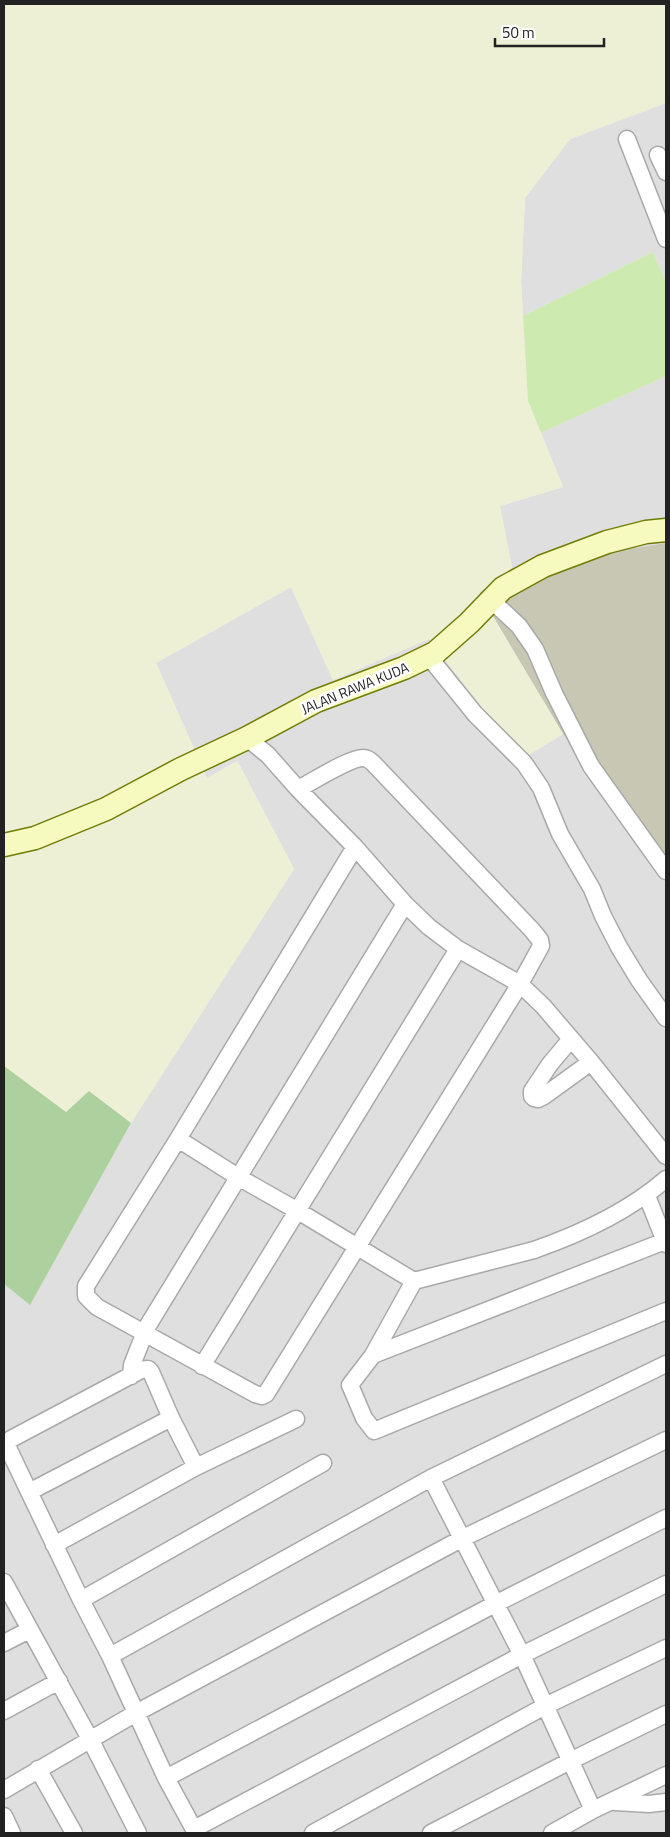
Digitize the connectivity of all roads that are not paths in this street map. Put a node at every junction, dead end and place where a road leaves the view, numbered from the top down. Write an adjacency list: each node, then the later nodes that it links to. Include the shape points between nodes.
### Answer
1 (627, 139): 4 (street)
2 (658, 156): 3 (street)
3 (666, 172)
4 (666, 239)
5 (666, 530): 6 (street, JALAN RAWA KUDA, via 607,542 543,566 504,588)
6 (491, 600): 7 (street, JALAN RAWA KUDA, via 450,641); 12 (street, via 519,626 535,649 591,766)
7 (428, 657): 8 (street, JALAN RAWA KUDA, via 316,701); 16 (street, via 524,764 541,788 560,834 592,889 619,947)
8 (247, 738): 9 (street, via 268,755); 10 (street, JALAN RAWA KUDA, via 106,809 35,838)
9 (298, 789): 11 (street); 15 (street, via 360,758 367,758 373,763 538,936 541,946)
10 (4, 845)
11 (355, 847): 13 (street); 19 (street)
12 (666, 871)
13 (405, 904): 14 (street); 21 (street)
14 (458, 949): 15 (street); 24 (street)
15 (520, 984): 17 (street); 26 (street)
16 (666, 1018)
17 (572, 1039): 18 (street); 18 (street, via 550,1064 532,1096 538,1099 544,1096)
18 (591, 1062): 20 (street)
19 (178, 1139): 21 (street); 29 (street, via 86,1286 86,1296 98,1307)
20 (666, 1156)
21 (238, 1177): 24 (street); 29 (street)
22 (666, 1179): 23 (street)
23 (647, 1196): 25 (street); 27 (street, via 552,1244)
24 (298, 1211): 26 (street); 32 (street)
25 (666, 1243): 30 (street)
26 (356, 1248): 27 (street); 32 (street, via 266,1394 255,1394)
27 (414, 1281): 30 (street)
28 (666, 1311): 30 (street, via 374,1431 364,1418 350,1385)
29 (143, 1333): 32 (street); 33 (street)
30 (373, 1355)
31 (666, 1364): 39 (street)
32 (202, 1366)
33 (131, 1376): 34 (street, via 148,1369 151,1372); 40 (street, via 11,1439 9,1450)
34 (171, 1418): 38 (street); 40 (street)
35 (296, 1419): 38 (street)
36 (666, 1440): 42 (street)
37 (323, 1463): 46 (street)
38 (196, 1468): 43 (street)
39 (431, 1478): 42 (street); 52 (street)
40 (29, 1492): 43 (street)
41 (666, 1518): 47 (street)
42 (462, 1538): 47 (street); 56 (street)
43 (54, 1545): 46 (street)
44 (4, 1582): 48 (street)
45 (666, 1584): 51 (street)
46 (80, 1600): 52 (street)
47 (495, 1604): 51 (street); 62 (street)
48 (29, 1630): 49 (street); 53 (street)
49 (4, 1643)
50 (666, 1648): 54 (street)
51 (522, 1655): 54 (street); 68 (street)
52 (110, 1656): 56 (street)
53 (59, 1681): 55 (street); 58 (street)
54 (545, 1706): 59 (street); 72 (street)
55 (4, 1711)
56 (136, 1713): 58 (street); 62 (street)
57 (666, 1714): 59 (street)
58 (90, 1739): 60 (street); 71 (street)
59 (570, 1761): 66 (street); 73 (street)
60 (38, 1769): 63 (street); 70 (street)
61 (666, 1774): 64 (street)
62 (166, 1778): 68 (street)
63 (4, 1790)
64 (612, 1802): 65 (street); 66 (street)
65 (666, 1802)
66 (594, 1810): 74 (street)
67 (4, 1816): 69 (street)
68 (195, 1831)
69 (12, 1833)
70 (74, 1833)
71 (138, 1833)
72 (313, 1833)
73 (431, 1833)
74 (552, 1833)

